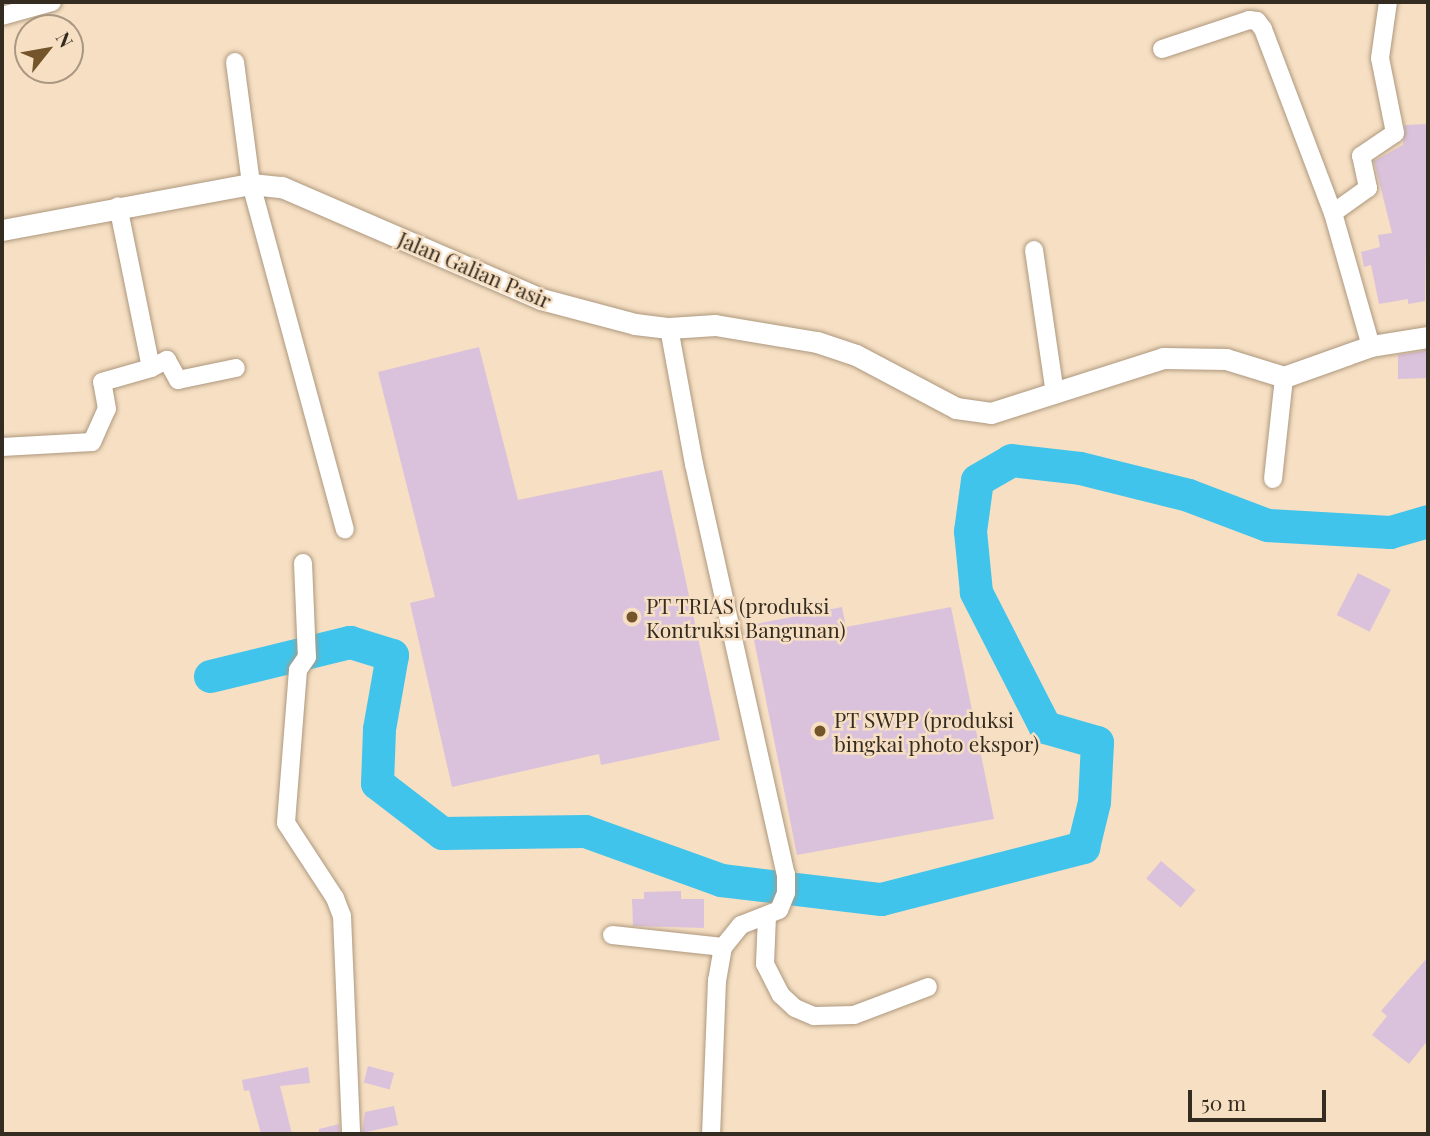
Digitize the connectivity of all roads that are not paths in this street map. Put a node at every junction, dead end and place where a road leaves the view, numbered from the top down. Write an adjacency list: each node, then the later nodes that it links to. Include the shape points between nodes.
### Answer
1 (52, 2): 3 (street)
2 (1388, 2): 8 (street, via 1380,58 1395,133 1361,156 1368,188)
3 (2, 16)
4 (1162, 49): 8 (street, via 1257,21)
5 (235, 62): 6 (street)
6 (251, 184): 7 (street, Jalan Galian Pasir); 11 (street, Jalan Galian Pasir, via 282,187 541,299 635,324); 20 (street)
7 (118, 206): 9 (street, Jalan Galian Pasir); 14 (street)
8 (1333, 213): 13 (street)
9 (2, 230)
10 (1034, 250): 17 (street)
11 (669, 328): 17 (street, Jalan Galian Pasir, via 715,325 817,342 856,355 956,408 991,413); 22 (street, via 694,464 786,874 786,893 779,910)
12 (1428, 337): 13 (street)
13 (1371, 346): 16 (street)
14 (151, 368): 15 (street, via 167,360 178,380); 18 (street, via 102,382 107,409 92,442)
15 (236, 368)
16 (1284, 377): 17 (street, Jalan Galian Pasir, via 1226,359 1163,358); 19 (street)
17 (1055, 394)
18 (2, 447)
19 (1273, 479)
20 (345, 529)
21 (303, 563): 26 (street, via 307,652 298,670 286,816 342,916)
22 (767, 916): 24 (street, via 741,925); 25 (street, via 765,964 781,995 795,1008 814,1016 854,1015)
23 (612, 935): 24 (street)
24 (723, 947): 27 (street, via 717,980)
25 (928, 987)
26 (351, 1134)
27 (710, 1134)

